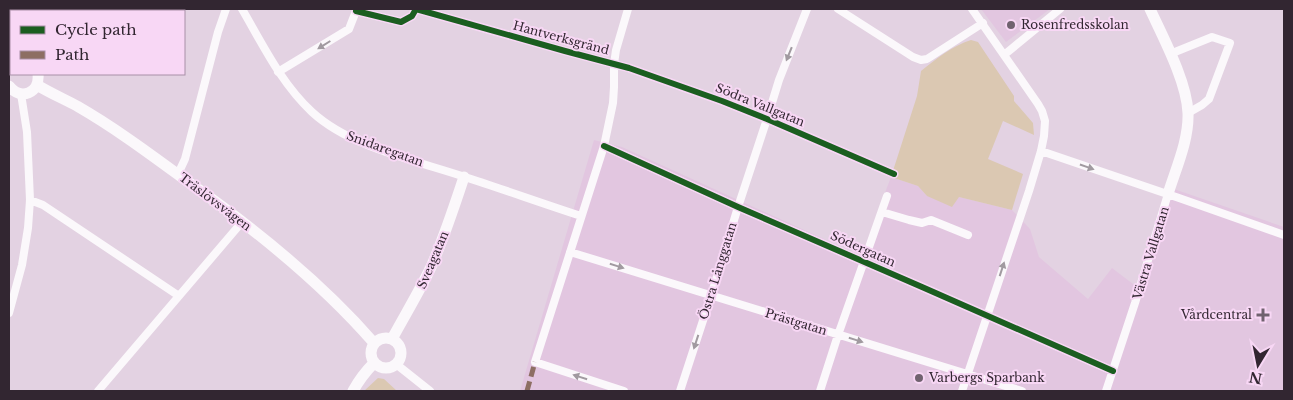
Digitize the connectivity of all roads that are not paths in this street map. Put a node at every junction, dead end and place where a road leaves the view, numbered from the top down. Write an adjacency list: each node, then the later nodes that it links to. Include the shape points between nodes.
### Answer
1 (226, 9): 23 (street, via 185,159)
2 (242, 9): 15 (street, Snidaregatan)
3 (416, 9): 10 (street, Hantverksgränd, via 412,16 401,22); 14 (street, Hantverksgränd)
4 (628, 9): 14 (street)
5 (807, 9): 20 (street, Östra Långgatan, one-way to 20)
6 (838, 9): 11 (street, via 921,60)
7 (972, 9): 11 (street)
8 (1060, 9): 13 (street)
9 (1150, 9): 12 (street, Västra Vallgatan)
10 (356, 10): 15 (street, Hantverksgränd, one-way to 15, via 348,29)
11 (983, 23): 13 (street)
12 (1170, 54): 19 (street, Västra Vallgatan, via 1181,80); 19 (street, via 1212,38 1230,43 1209,99)
13 (1004, 55): 22 (street, via 1042,111 1045,121)
14 (614, 64): 20 (street, Södra Vallgatan); 21 (street, via 613,103)
15 (278, 72): 25 (street, Snidaregatan, via 314,113 336,130 372,147)
16 (38, 80): 18 (street, via 30,92); 23 (street, Träslövsvägen)
17 (9, 86): 18 (street)
18 (21, 94): 28 (street, via 27,132)
19 (1188, 112): 26 (street, Västra Vallgatan, via 1186,138)
20 (767, 119): 24 (street, Södra Vallgatan); 29 (street, Östra Långgatan)
21 (604, 146): 29 (street, Södergatan); 31 (street)
22 (1041, 151): 26 (street, one-way to 26); 40 (street, one-way to 22)
23 (178, 174): 32 (street, Träslövsvägen)
24 (894, 174)
25 (464, 176): 31 (street, Snidaregatan); 42 (street, Sveagatan, via 443,239 418,295)
26 (1168, 194): 34 (street); 46 (street, Västra Vallgatan)
27 (887, 196): 30 (street)
28 (30, 200): 37 (street, via 43,205); 39 (street, via 22,265)
29 (738, 207): 36 (street, Södergatan); 38 (street, Östra Långgatan)
30 (882, 212): 33 (street, via 922,223 931,220); 36 (street)
31 (581, 216): 35 (street)
32 (242, 222): 37 (street); 43 (street, Träslövsvägen, via 330,297)
33 (968, 235)
34 (1284, 235)
35 (570, 252): 38 (street, Prästgatan, one-way to 38); 51 (street, one-way to 35, via 535,362)
36 (864, 262): 40 (street, Södergatan); 41 (street)
37 (179, 296): 48 (street)
38 (711, 296): 41 (street, Prästgatan); 52 (street, Östra Långgatan, one-way to 52)
39 (9, 313)
40 (987, 316): 46 (street, Södergatan); 47 (street)
41 (838, 335): 47 (street, Prästgatan, one-way to 47); 53 (street)
42 (392, 339): 43 (street, via 384,338); 45 (street, via 400,348)
43 (374, 343): 44 (street, via 370,351)
44 (374, 363): 45 (street, via 382,368); 49 (street, via 364,372)
45 (396, 364): 50 (street)
46 (1112, 371): 56 (street, Västra Vallgatan)
47 (968, 375): 54 (street); 55 (street, Prästgatan)
48 (98, 391)
49 (353, 391)
50 (430, 391)
51 (624, 391)
52 (680, 391)
53 (820, 391)
54 (962, 391)
55 (1022, 391)
56 (1106, 391)

